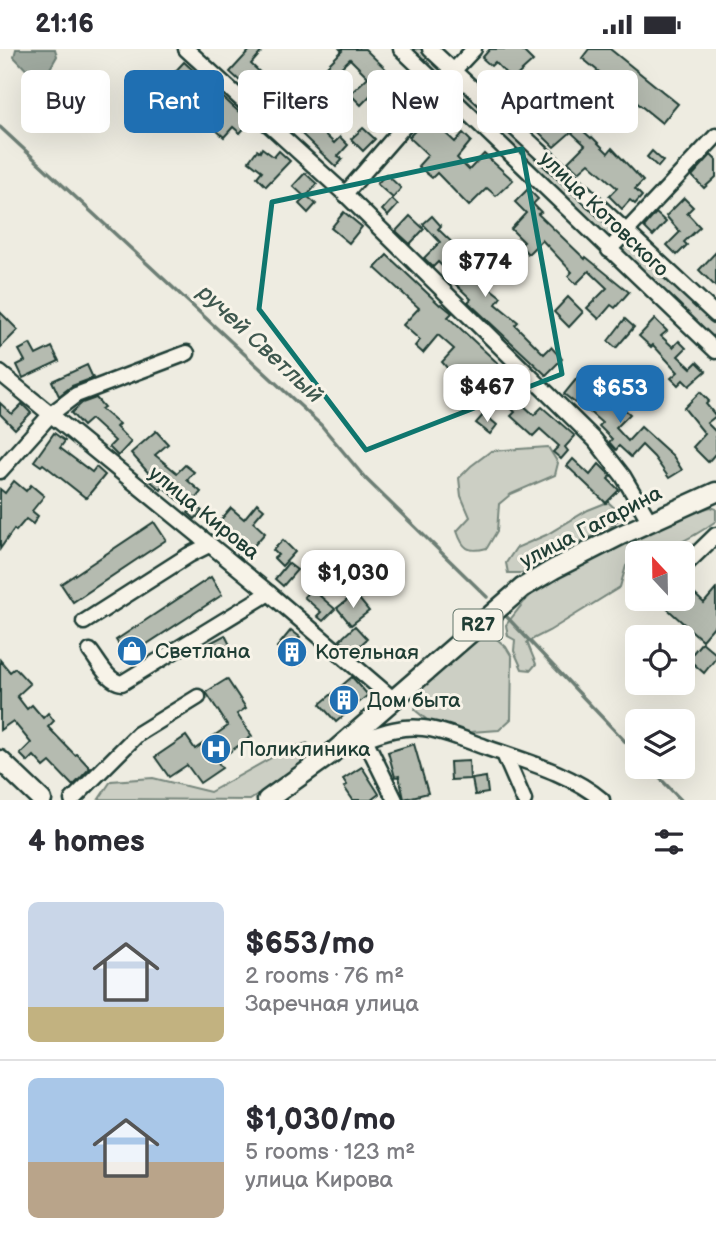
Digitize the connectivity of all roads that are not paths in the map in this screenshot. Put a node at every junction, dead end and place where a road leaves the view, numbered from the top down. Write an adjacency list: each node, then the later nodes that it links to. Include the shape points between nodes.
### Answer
1 (186, 49): 12 (street)
2 (401, 49): 5 (street, улица Котовского)
3 (430, 49): 6 (street, улица Котовского)
4 (474, 49): 7 (street)
5 (423, 70)
6 (452, 70)
7 (454, 70)
8 (463, 80): 13 (street, улица Котовского)
9 (463, 109): 14 (street, улица Котовского)
10 (398, 133): 12 (street)
11 (716, 135): 13 (street)
12 (345, 194): 22 (street, via 595,440)
13 (626, 231): 14 (street); 15 (street, улица Котовского)
14 (609, 250): 16 (street, улица Котовского)
15 (716, 315)
16 (716, 351)
17 (187, 353): 19 (street, via 76,395)
18 (0, 373): 19 (street, улица Кирова)
19 (51, 414): 20 (street); 24 (street, улица Кирова)
20 (0, 471)
21 (716, 492): 22 (main road, улица Гагарина / R27)
22 (650, 522): 30 (main road, улица Гагарина / R27, via 522,588)
23 (716, 534): 25 (street)
24 (209, 545): 26 (street, улица Кирова); 27 (street)
25 (695, 555)
26 (268, 593): 28 (street, via 122,683 110,677); 30 (street, улица Кирова)
27 (85, 622)
28 (90, 651)
29 (198, 697): 37 (street, via 138,734)
30 (394, 700): 31 (main road, улица Гагарина / R27)
31 (379, 714): 32 (street); 33 (main road, улица Гагарина / R27)
32 (393, 728): 33 (street); 34 (street, via 423,728)
33 (361, 736): 38 (main road, улица Гагарина / R27); 39 (street)
34 (504, 754): 40 (street); 41 (street, via 548,770)
35 (0, 760): 36 (main road)
36 (42, 800)
37 (72, 800)
38 (267, 800)
39 (395, 800)
40 (524, 800)
41 (602, 800)

